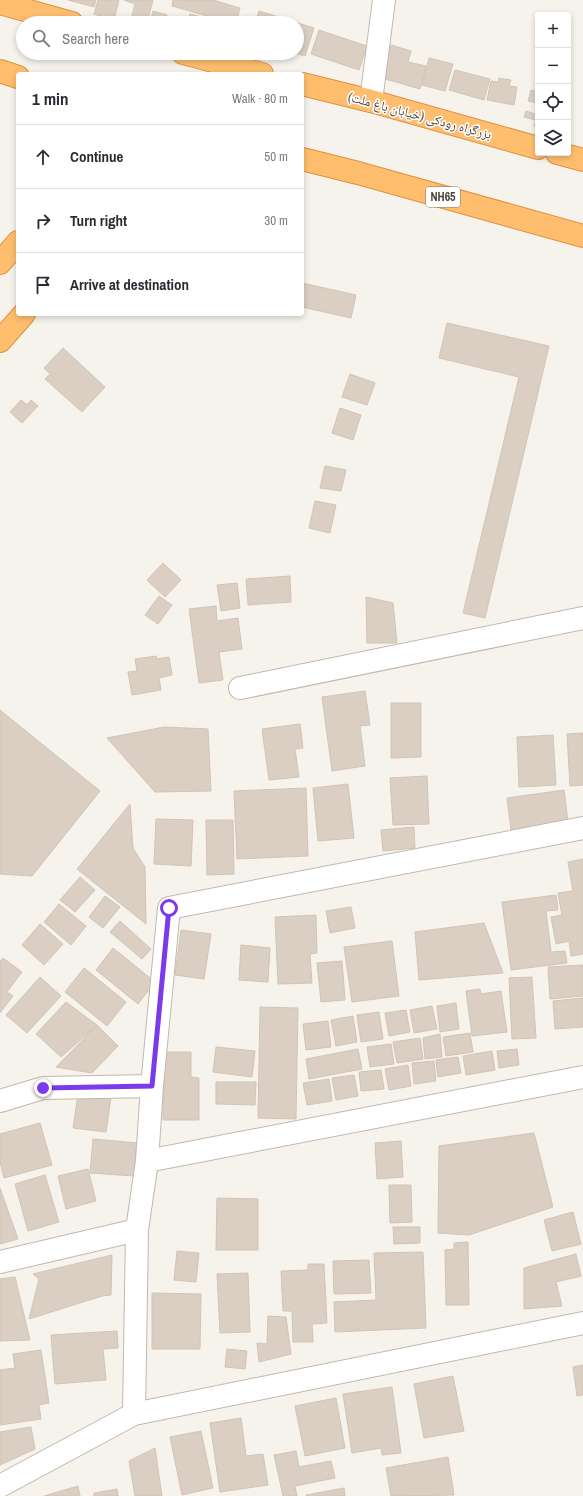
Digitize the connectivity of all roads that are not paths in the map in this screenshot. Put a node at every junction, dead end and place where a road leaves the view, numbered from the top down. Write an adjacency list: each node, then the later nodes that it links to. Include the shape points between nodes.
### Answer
1 (384, 0): 9 (street)
2 (0, 3): 3 (highway)
3 (47, 16)
4 (209, 60): 6 (highway)
5 (0, 71): 7 (highway)
6 (253, 72)
7 (16, 76)
8 (304, 84): 9 (highway, بزرگراه رودکی (خیابان باغ ملت))
9 (371, 101): 10 (highway, بزرگراه رودکی (خیابان باغ ملت))
10 (535, 147)
11 (568, 156): 13 (highway)
12 (304, 160): 14 (highway, NH65)
13 (583, 160)
14 (583, 236)
15 (16, 244): 16 (highway)
16 (0, 263)
17 (22, 316): 18 (highway)
18 (0, 341)
19 (583, 618): 20 (street)
20 (240, 688)
21 (583, 828): 23 (street, via 169,908)
22 (583, 1077): 25 (street)
23 (152, 1086): 24 (street, via 43,1088); 25 (street)
24 (0, 1101)
25 (147, 1161): 26 (street)
26 (137, 1230): 27 (street); 29 (street)
27 (0, 1262)
28 (583, 1323): 29 (street)
29 (134, 1414): 30 (street)
30 (0, 1486)

